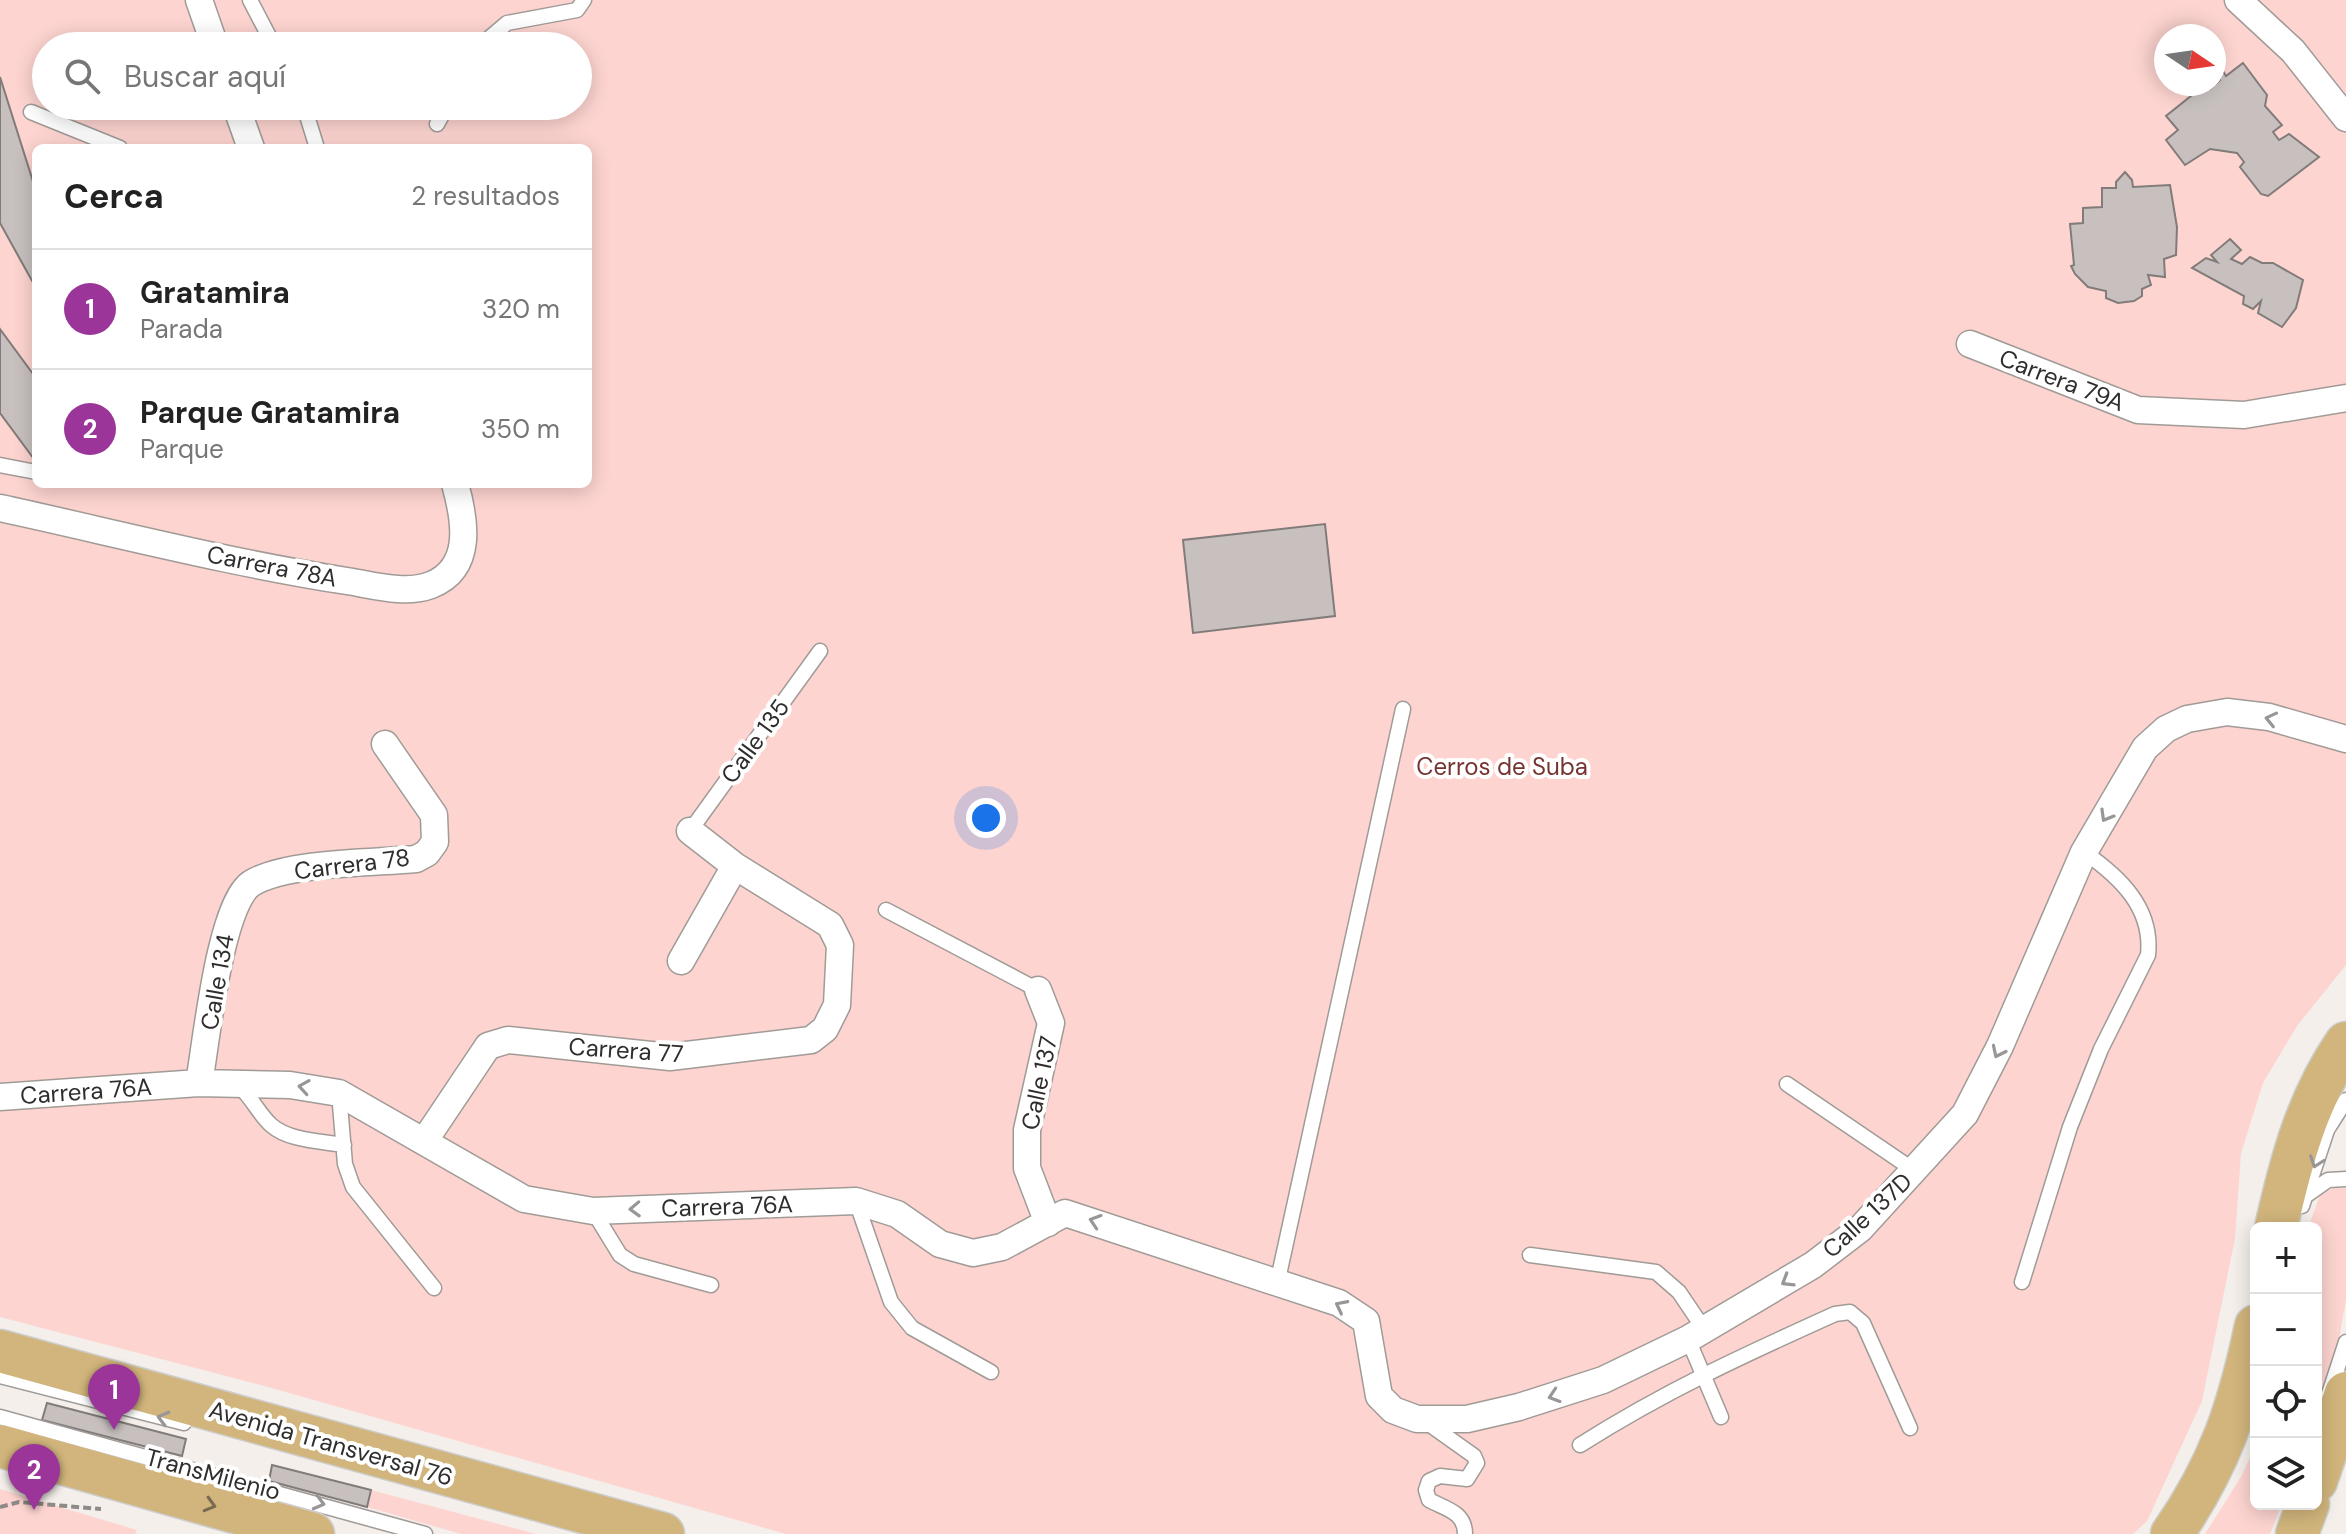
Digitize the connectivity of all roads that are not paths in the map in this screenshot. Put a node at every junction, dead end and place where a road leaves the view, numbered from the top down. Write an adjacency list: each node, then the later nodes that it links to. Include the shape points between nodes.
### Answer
1 (199, 0): 5 (street)
2 (250, 0): 6 (lane)
3 (584, 0): 7 (lane, via 577,10 507,23)
4 (2238, 0): 8 (street, via 2293,51)
5 (210, 32)
6 (267, 32)
7 (496, 32)
8 (2346, 118)
9 (51, 120): 14 (lane)
10 (241, 120): 15 (street)
11 (308, 120): 16 (lane)
12 (439, 120): 13 (lane)
13 (437, 124)
14 (110, 144)
15 (250, 144)
16 (316, 144)
17 (1970, 344): 18 (street, Carrera 79A, via 2138,410 2244,415)
18 (2346, 398)
19 (0, 465): 20 (lane)
20 (32, 471)
21 (456, 488): 22 (street, Carrera 78A, via 466,520 464,544 452,569 432,585 406,590 303,574)
22 (0, 508)
23 (820, 651): 27 (lane, Calle 135)
24 (1403, 709): 54 (lane)
25 (2346, 739): 28 (street, Calle 137D, one-way to 28, via 2269,717 2227,712 2187,719 2145,748)
26 (385, 744): 30 (street, Carrera 78, via 434,815 435,842 427,853 416,859 285,871)
27 (690, 831): 29 (street)
28 (2084, 852): 44 (street, Calle 137D, one-way to 44, via 1982,1083 1965,1114); 53 (lane, via 2118,876 2142,911 2150,938 2148,955 2070,1127)
29 (735, 866): 32 (street); 42 (street, Carrera 77, via 830,925 840,945 837,1005 825,1029 811,1040 670,1057 508,1040 488,1046)
30 (248, 885): 35 (street, Calle 134, via 227,924)
31 (886, 910): 33 (lane)
32 (681, 961)
33 (1038, 990): 51 (street, Calle 137, via 1051,1023 1027,1130 1027,1168)
34 (2346, 1043): 49 (main road, via 2310,1104)
35 (199, 1083): 36 (street, Carrera 76A); 39 (street, Carrera 76A)
36 (237, 1084): 38 (street, Carrera 76A, one-way to 36); 43 (lane, via 281,1132)
37 (1787, 1084): 44 (lane)
38 (339, 1093): 42 (street, Carrera 76A); 43 (lane)
39 (0, 1097)
40 (2345, 1101): 41 (lane); 46 (lane, one-way to 46, via 2327,1130)
41 (2346, 1124)
42 (425, 1140): 48 (street, Carrera 76A, via 524,1199)
43 (344, 1145): 56 (lane, via 353,1187)
44 (1915, 1171): 57 (street, Calle 137D, one-way to 57, via 1860,1229 1813,1265)
45 (2346, 1179): 46 (lane, via 2328,1180)
46 (2304, 1197): 50 (lane)
47 (856, 1201): 48 (street, Carrera 76A, one-way to 48); 51 (street, Carrera 76A, via 897,1214 940,1244 973,1253 1002,1247); 61 (lane, via 891,1302 905,1320)
48 (593, 1211): 55 (lane, via 620,1255 634,1264)
49 (2277, 1222)
50 (2298, 1222)
51 (1048, 1223): 54 (street, Carrera 76A, one-way to 51, via 1086,1218 1065,1213)
52 (1530, 1255): 57 (lane, via 1656,1272 1679,1292)
53 (2022, 1282)
54 (1277, 1284): 65 (street, Carrera 76A, one-way to 54, via 1366,1321 1339,1303)
55 (711, 1285)
56 (434, 1288)
57 (1696, 1334): 62 (lane); 70 (street, Calle 137D, one-way to 70, via 1603,1380 1519,1407 1467,1419)
58 (2346, 1342): 69 (lane)
59 (0, 1351): 82 (main road, Avenida Transversal 76)
60 (2250, 1356): 79 (main road, via 2242,1395)
61 (991, 1372)
62 (1702, 1373): 68 (lane); 72 (lane, via 1850,1312 1863,1323); 73 (lane)
63 (0, 1376): 71 (lane, TransMilenio, one-way to 63)
64 (2346, 1393): 75 (main road)
65 (1379, 1396): 70 (street, Calle 137D, via 1393,1410)
66 (2250, 1404): 76 (lane)
67 (0, 1417): 81 (lane, TransMilenio, one-way to 81)
68 (1721, 1417)
69 (2322, 1417)
70 (1417, 1419): 83 (lane, via 1441,1430 1477,1463 1467,1479 1440,1476 1429,1481 1426,1490 1429,1500 1459,1515)
71 (200, 1428)
72 (1910, 1428)
73 (1580, 1445)
74 (0, 1446): 80 (main road, one-way to 80)
75 (2322, 1463)
76 (2215, 1495)
77 (2290, 1510): 85 (lane)
78 (2306, 1510): 86 (main road)
79 (2187, 1525): 84 (lane)
80 (313, 1534)
81 (425, 1534)
82 (663, 1534)
83 (1465, 1534)
84 (2188, 1534)
85 (2280, 1534)
86 (2297, 1534)

